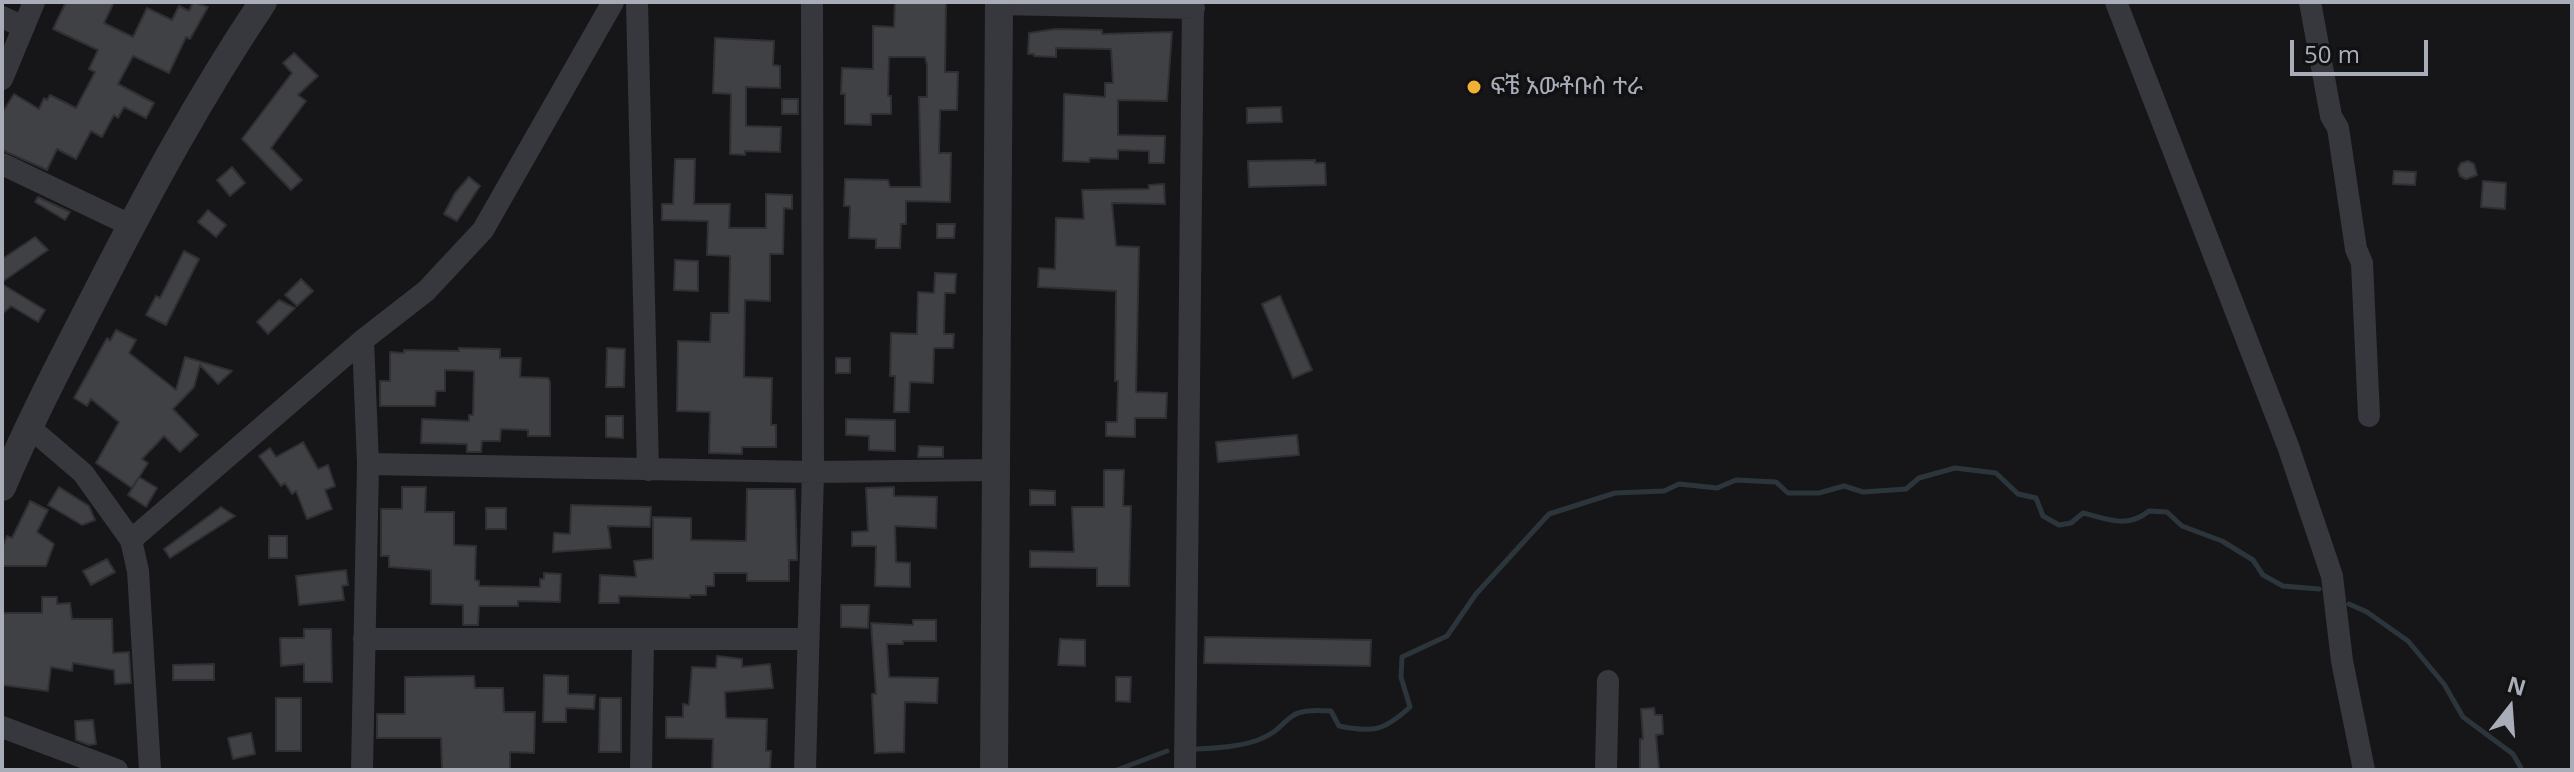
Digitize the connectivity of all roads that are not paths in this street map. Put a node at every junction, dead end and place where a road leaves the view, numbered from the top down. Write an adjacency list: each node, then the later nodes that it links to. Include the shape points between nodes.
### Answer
1 (34, 2): 11 (street)
2 (263, 2): 14 (street, via 215,74)
3 (613, 2): 15 (street, via 483,230 426,291)
4 (637, 2): 20 (street)
5 (812, 2): 22 (street)
6 (2116, 2): 38 (street, via 2288,446 2332,576)
7 (2310, 2): 16 (street, via 2362,263)
8 (999, 3): 9 (street); 21 (street)
9 (1194, 5): 36 (street)
10 (2, 17): 11 (street)
11 (24, 27): 12 (street)
12 (2, 79)
13 (2, 164): 14 (street)
14 (130, 225): 17 (street)
15 (363, 340): 19 (street); 24 (street)
16 (2369, 416)
17 (28, 426): 18 (street); 24 (street, via 83,473)
18 (9, 450): 23 (street)
19 (368, 464): 20 (street); 25 (street)
20 (648, 470): 22 (street)
21 (996, 470): 22 (street); 35 (street)
22 (813, 472): 27 (street)
23 (2, 487)
24 (131, 540): 31 (street, via 138,571)
25 (364, 639): 26 (street); 32 (street)
26 (643, 639): 27 (street); 33 (street)
27 (808, 639): 34 (street)
28 (1608, 681): 37 (street)
29 (2, 727): 30 (street)
30 (117, 770)
31 (150, 770)
32 (362, 770)
33 (641, 770)
34 (805, 770)
35 (994, 770)
36 (1185, 770)
37 (1606, 770)
38 (2364, 770)

